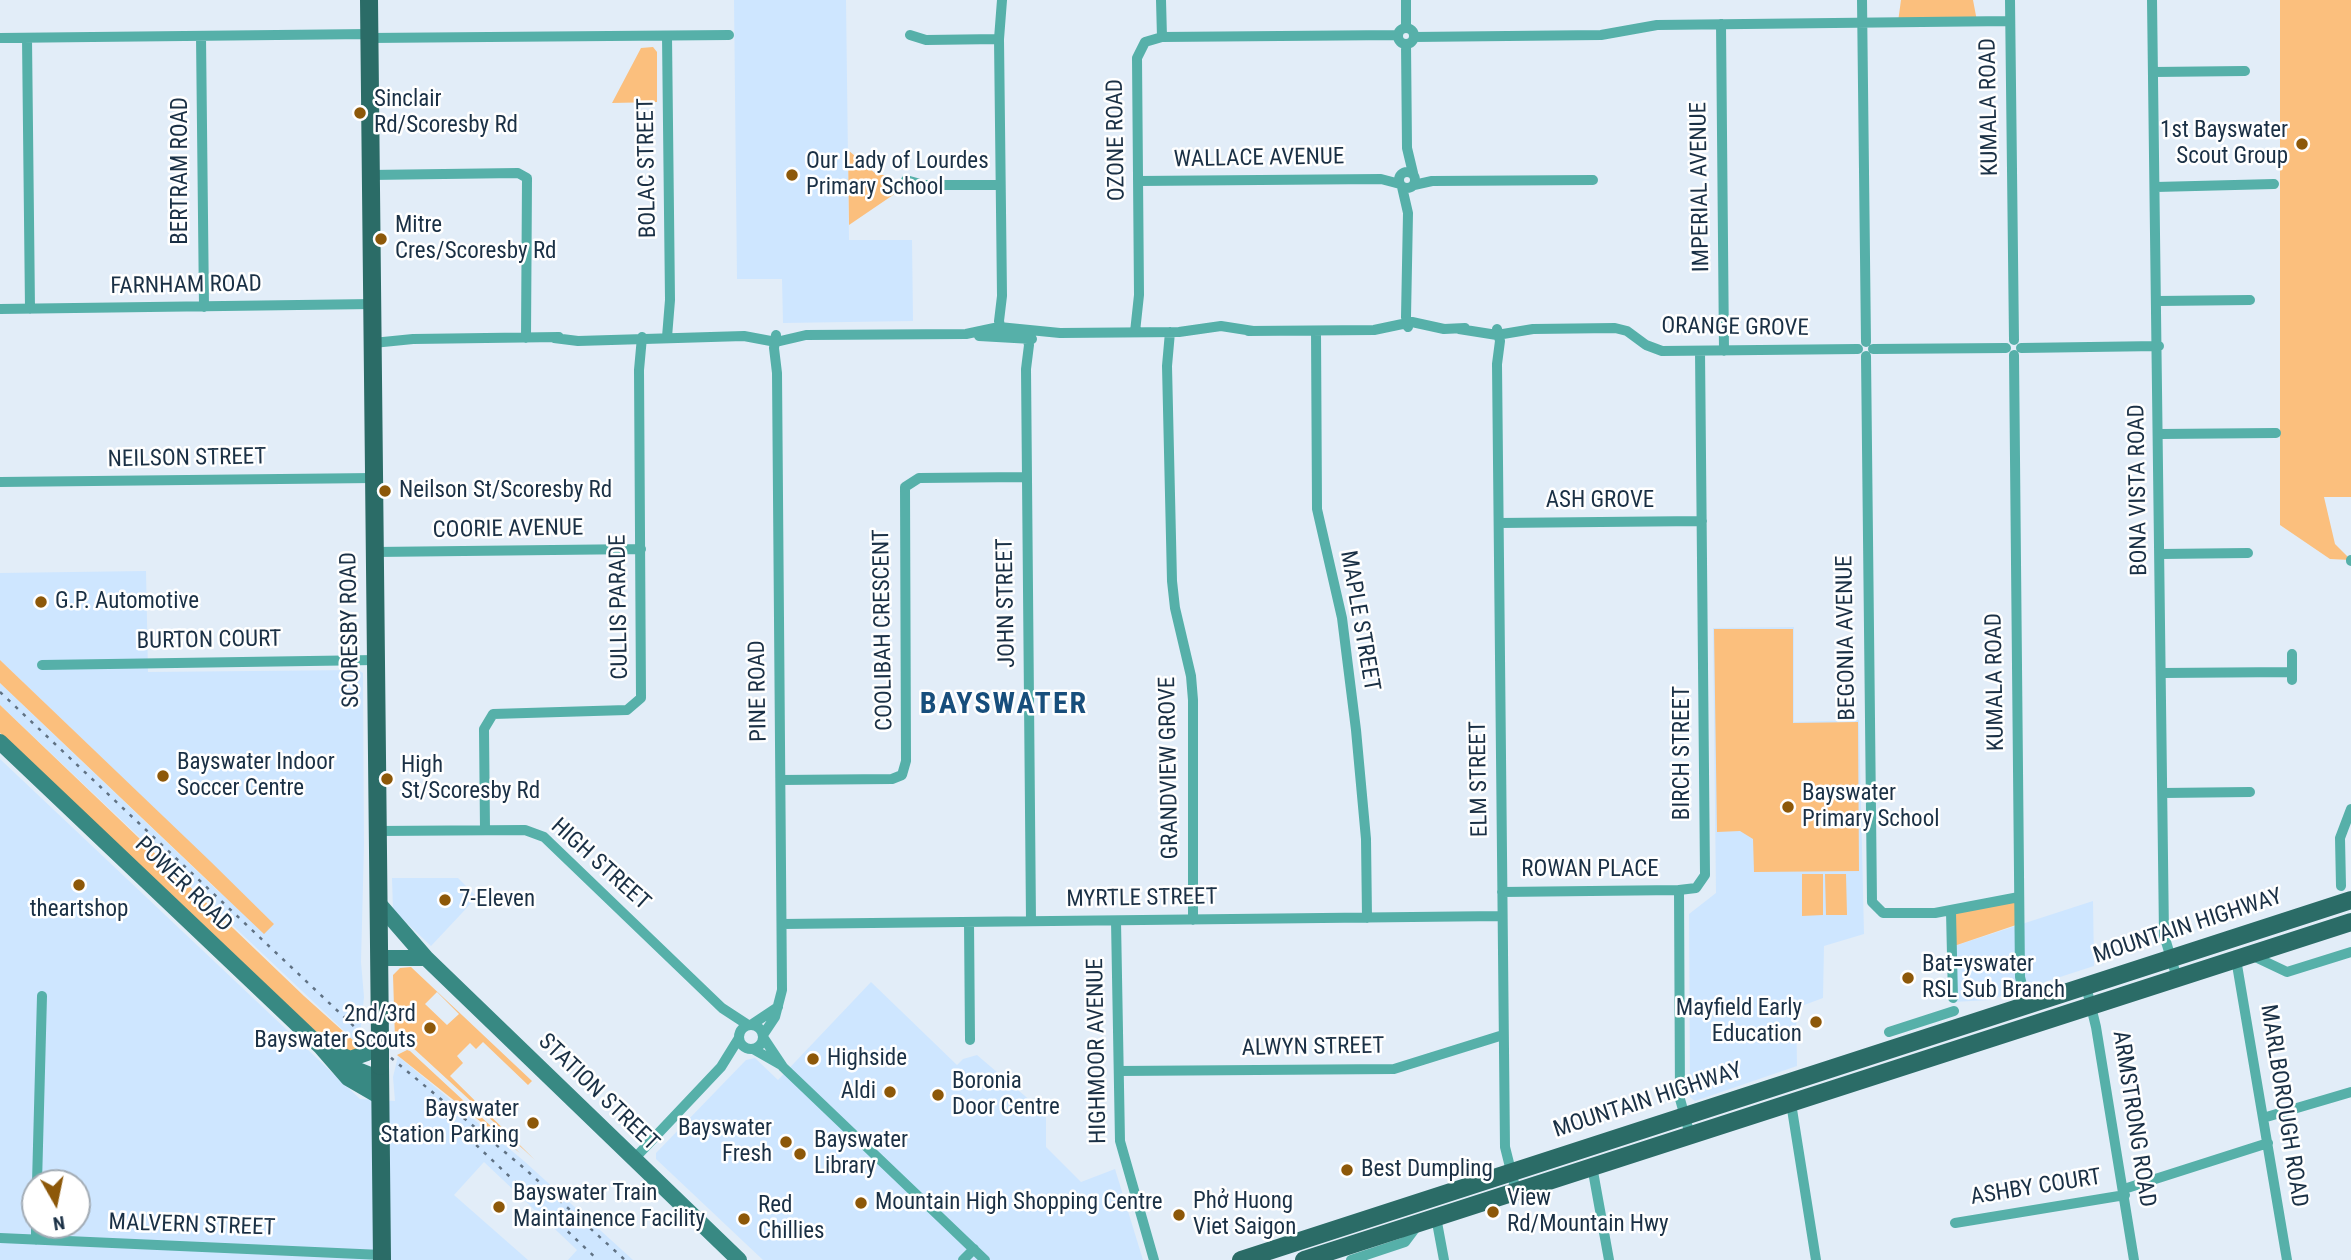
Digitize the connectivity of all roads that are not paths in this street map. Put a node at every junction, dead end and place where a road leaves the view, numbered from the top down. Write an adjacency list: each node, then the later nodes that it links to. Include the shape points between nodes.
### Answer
1 (369, 0): 14 (main road, SCORESBY ROAD)
2 (1002, 0): 20 (street)
3 (1161, 0): 18 (street)
4 (1406, 0): 16 (street)
5 (1862, 0): 9 (street, BEGONIA AVENUE)
6 (2010, 0): 8 (street, KUMALA ROAD)
7 (2152, 0): 22 (street, BONA VISTA ROAD)
8 (2010, 21): 9 (street); 50 (street, KUMALA ROAD)
9 (1862, 22): 10 (street); 51 (street, BEGONIA AVENUE)
10 (1721, 24): 16 (street, via 1657,24 1601,35); 53 (street, IMPERIAL AVENUE)
11 (729, 35): 15 (street)
12 (909, 35): 20 (street, via 926,40)
13 (201, 36): 14 (street); 17 (street); 34 (street, BERTRAM ROAD)
14 (369, 36): 15 (street); 23 (main road, SCORESBY ROAD)
15 (667, 36): 44 (street, BOLAC STREET)
16 (1406, 36): 18 (street); 25 (street)
17 (27, 37): 19 (street); 36 (street)
18 (1162, 37): 27 (street, OZONE ROAD, via 1148,40 1137,54)
19 (0, 38)
20 (999, 38): 29 (street)
21 (2245, 71): 22 (street)
22 (2154, 72): 30 (street, BONA VISTA ROAD)
23 (370, 175): 33 (main road, SCORESBY ROAD); 46 (street, via 518,173 527,178)
24 (906, 180): 29 (street, via 930,186)
25 (1408, 180): 26 (street); 27 (street, WALLACE AVENUE); 37 (street)
26 (1593, 180)
27 (1139, 181): 40 (street, OZONE ROAD)
28 (2274, 184): 30 (street)
29 (1000, 185): 38 (street)
30 (2156, 187): 32 (street, BONA VISTA ROAD)
31 (2250, 300): 32 (street)
32 (2158, 301): 49 (street, BONA VISTA ROAD)
33 (373, 304): 34 (street, FARNHAM ROAD); 47 (main road, SCORESBY ROAD)
34 (204, 306): 36 (street, FARNHAM ROAD)
35 (0, 309): 36 (street, FARNHAM ROAD)
36 (30, 309)
37 (1409, 325): 39 (street, ORANGE GROVE, via 1392,332); 42 (street, ORANGE GROVE, via 1427,332 1479,326)
38 (1002, 330): 45 (street, ORANGE GROVE); 48 (street, ORANGE GROVE, via 966,334 793,332)
39 (1316, 331): 41 (street, ORANGE GROVE); 83 (street, MAPLE STREET, via 1317,509 1342,618 1356,730 1366,839)
40 (1139, 332): 41 (street, ORANGE GROVE); 45 (street, ORANGE GROVE)
41 (1171, 332): 84 (street, GRANDVIEW GROVE, via 1167,366 1172,581 1193,701)
42 (1497, 333): 52 (street, ORANGE GROVE, via 1516,326 1615,327 1657,350); 60 (street, ELM STREET)
43 (635, 337): 44 (street, ORANGE GROVE); 46 (street, ORANGE GROVE, via 594,333); 61 (street, CULLIS PARADE)
44 (670, 337): 48 (street, ORANGE GROVE, via 758,332)
45 (1025, 337): 56 (street, JOHN STREET)
46 (529, 338): 47 (street, ORANGE GROVE)
47 (373, 339): 57 (main road, SCORESBY ROAD)
48 (776, 340): 70 (street, PINE ROAD)
49 (2159, 346): 50 (street, ORANGE GROVE); 55 (street, BONA VISTA ROAD)
50 (2014, 348): 51 (street, ORANGE GROVE); 79 (street, KUMALA ROAD)
51 (1866, 349): 53 (street, ORANGE GROVE); 81 (street, BEGONIA AVENUE, via 1871,898 1883,913)
52 (1700, 351): 53 (street, ORANGE GROVE); 59 (street, BIRCH STREET)
53 (1724, 351)
54 (2276, 433): 55 (street)
55 (2160, 434): 64 (street, BONA VISTA ROAD)
56 (1026, 477): 70 (street, COOLIBAH CRESCENT, via 919,478 905,487 906,761 902,775 892,779); 85 (street, JOHN STREET)
57 (374, 478): 58 (street, NEILSON STREET); 62 (main road, SCORESBY ROAD)
58 (0, 482)
59 (1702, 521): 60 (street, ASH GROVE); 76 (street, BIRCH STREET, via 1705,876 1696,888)
60 (1499, 523): 77 (street, ELM STREET)
61 (640, 549): 62 (street, COORIE AVENUE); 74 (street, CULLIS PARADE, via 641,698 627,710 493,714 484,729)
62 (375, 552): 66 (main road, SCORESBY ROAD)
63 (2248, 553): 64 (street)
64 (2161, 554): 68 (street, BONA VISTA ROAD)
65 (2292, 654): 68 (street, via 2292,676)
66 (376, 660): 67 (street, BURTON COURT); 75 (main road, SCORESBY ROAD)
67 (42, 665)
68 (2162, 673): 72 (street, BONA VISTA ROAD)
69 (0, 742): 109 (main road, POWER ROAD)
70 (781, 780): 89 (street, PINE ROAD)
71 (2250, 792): 72 (street)
72 (2163, 793): 94 (street, BONA VISTA ROAD, via 2164,935)
73 (2351, 809): 78 (street, via 2340,838)
74 (485, 830): 75 (street, HIGH STREET); 101 (street, HIGH STREET, via 525,830 544,837)
75 (378, 831): 80 (main road, SCORESBY ROAD)
76 (1679, 890): 77 (street, ROWAN PLACE); 119 (street, via 1680,1099)
77 (1502, 892): 82 (street, ELM STREET)
78 (2346, 893): 94 (main road, MOUNTAIN HIGHWAY)
79 (2019, 897): 81 (street); 98 (street, KUMALA ROAD, via 2020,977 2023,989)
80 (379, 904): 90 (main road, SCORESBY ROAD); 91 (main road, STATION STREET)
81 (1951, 912): 102 (street)
82 (1502, 916): 83 (street, MYRTLE STREET); 105 (street, ELM STREET)
83 (1367, 918): 84 (street, MYRTLE STREET)
84 (1193, 920): 86 (street, MYRTLE STREET)
85 (1031, 921): 86 (street, MYRTLE STREET); 87 (street, MYRTLE STREET)
86 (1116, 921): 115 (street, HIGHMOOR AVENUE)
87 (969, 922): 89 (street, MYRTLE STREET); 108 (street)
88 (2351, 922): 93 (main road, MOUNTAIN HIGHWAY)
89 (782, 924): 100 (street, PINE ROAD)
90 (379, 950): 91 (main road); 116 (main road, SCORESBY ROAD, bridge)
91 (421, 952): 123 (main road, STATION STREET)
92 (2351, 952): 93 (street, via 2287,972)
93 (2243, 957): 95 (main road, MOUNTAIN HIGHWAY); 120 (street, MARLBOROUGH ROAD)
94 (2169, 959): 95 (street, BONA VISTA ROAD); 96 (main road, MOUNTAIN HIGHWAY)
95 (2177, 978): 99 (main road, MOUNTAIN HIGHWAY)
96 (2086, 986): 98 (main road, MOUNTAIN HIGHWAY); 99 (street, ARMSTRONG ROAD)
97 (42, 996): 125 (street)
98 (2038, 1001): 102 (main road, MOUNTAIN HIGHWAY)
99 (2092, 1006): 110 (main road, MOUNTAIN HIGHWAY); 128 (street, ARMSTRONG ROAD)
100 (778, 1007): 103 (street); 107 (street, PINE ROAD)
101 (722, 1008): 103 (street, HIGH STREET); 106 (street, HIGH STREET)
102 (1955, 1009): 104 (street, MOUNTAIN HIGHWAY); 110 (street); 119 (main road, MOUNTAIN HIGHWAY)
103 (750, 1025): 106 (street); 107 (street, via 759,1028)
104 (1889, 1032)
105 (1503, 1035): 115 (street, ALWYN STREET, via 1394,1069); 126 (street, ELM STREET, via 1504,1147)
106 (739, 1036): 111 (street, via 742,1045); 113 (street)
107 (763, 1036): 111 (street, via 758,1047); 114 (street)
108 (970, 1040)
109 (321, 1047): 112 (main road, via 350,1059); 116 (main road, POWER ROAD, via 348,1078)
110 (1965, 1047): 118 (main road, MOUNTAIN HIGHWAY)
111 (751, 1049): 113 (street); 114 (street)
112 (367, 1053)
113 (721, 1067): 123 (street)
114 (783, 1067): 134 (street)
115 (1119, 1071): 139 (street, HIGHMOOR AVENUE, via 1122,1156)
116 (380, 1080): 135 (main road, SCORESBY ROAD)
117 (2351, 1092): 120 (street)
118 (1791, 1103): 121 (main road, MOUNTAIN HIGHWAY); 145 (street)
119 (1684, 1115): 121 (street); 126 (main road, MOUNTAIN HIGHWAY)
120 (2263, 1118): 122 (street, MARLBOROUGH ROAD)
121 (1690, 1135): 124 (main road, MOUNTAIN HIGHWAY)
122 (2268, 1143): 128 (street, ASHBY COURT); 147 (street, MARLBOROUGH ROAD)
123 (634, 1159): 136 (main road, STATION STREET)
124 (1592, 1166): 127 (main road, MOUNTAIN HIGHWAY); 144 (street)
125 (37, 1169)
126 (1510, 1172): 127 (street, ELM STREET); 140 (main road, MOUNTAIN HIGHWAY)
127 (1516, 1191): 129 (main road, MOUNTAIN HIGHWAY)
128 (2124, 1192): 131 (street, ASHBY COURT); 146 (street, ARMSTRONG ROAD)
129 (1436, 1217): 130 (main road, MOUNTAIN HIGHWAY); 143 (street)
130 (1419, 1223): 141 (main road, MOUNTAIN HIGHWAY); 142 (street, via 1405,1242)
131 (1955, 1223)
132 (0, 1238): 133 (street, MALVERN STREET)
133 (36, 1240): 135 (street, MALVERN STREET)
134 (974, 1249): 137 (street); 138 (street)
135 (382, 1257)
136 (739, 1260)
137 (964, 1260)
138 (985, 1260)
139 (1154, 1260)
140 (1241, 1260)
141 (1304, 1260)
142 (1351, 1260)
143 (1444, 1260)
144 (1609, 1260)
145 (1816, 1260)
146 (2134, 1260)
147 (2287, 1260)

